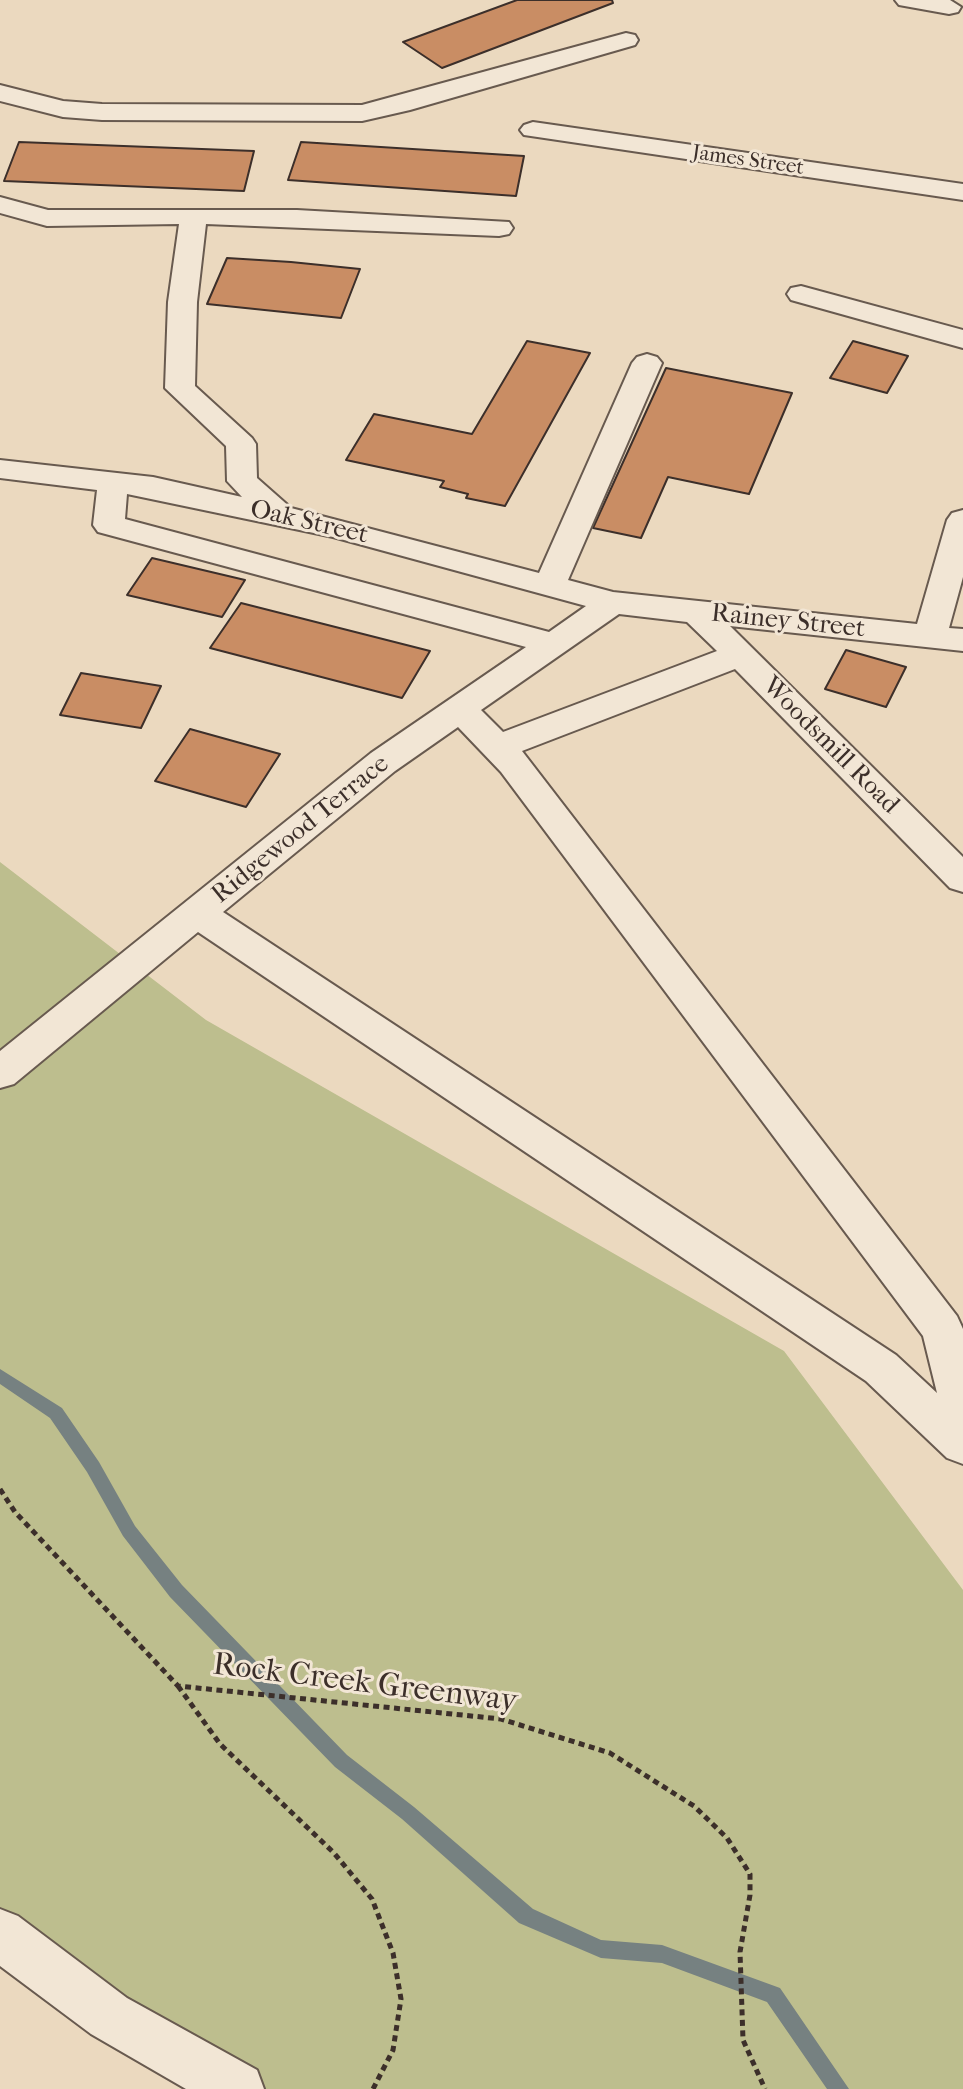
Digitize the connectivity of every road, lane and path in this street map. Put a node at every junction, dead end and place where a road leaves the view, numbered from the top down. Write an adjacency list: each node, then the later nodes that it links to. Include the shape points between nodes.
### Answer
1 (907, 0): 2 (street)
2 (949, 7)
3 (626, 40): 4 (street, via 401,106 362,113 102,113 63,109)
4 (0, 93)
5 (533, 130): 6 (street, James Street)
6 (963, 192)
7 (0, 205): 8 (street, via 47,218)
8 (194, 216): 9 (street); 15 (street, via 184,265 180,388 241,444 242,481)
9 (499, 228)
10 (801, 294): 11 (street)
11 (963, 339)
12 (647, 363): 17 (street)
13 (0, 469): 14 (street, Oak Street)
14 (113, 482): 15 (street, Oak Street); 22 (street, via 109,525)
15 (280, 515): 17 (street, Oak Street)
16 (963, 520): 20 (street)
17 (550, 586): 18 (street, Oak Street)
18 (613, 603): 19 (street, Rainey Street); 22 (street, Ridgewood Terrace)
19 (698, 613): 20 (street, Rainey Street); 23 (street, Woodsmill Road)
20 (930, 637): 21 (street, Rainey Street)
21 (963, 640)
22 (554, 644): 24 (street, Ridgewood Terrace)
23 (740, 655): 25 (street); 26 (street, Woodsmill Road)
24 (460, 709): 25 (street); 27 (street, Ridgewood Terrace, via 383,762)
25 (498, 747): 29 (street, via 942,1329)
26 (963, 879)
27 (197, 913): 28 (street, Ridgewood Terrace); 30 (street, via 881,1368)
28 (0, 1073)
29 (963, 1408)
30 (963, 1444)
31 (0, 1489): 32 (path, Rock Creek Greenway, via 15,1512)
32 (178, 1686): 35 (path, via 220,1744 334,1853 372,1899 393,1953 401,1999 393,2050); 36 (path, Rock Creek Greenway, via 501,1719 610,1753 694,1806 741,1856 750,1874 740,1952 743,2040)
33 (0, 1934): 34 (street, via 109,2016)
34 (238, 2089)
35 (373, 2089)
36 (765, 2089)

